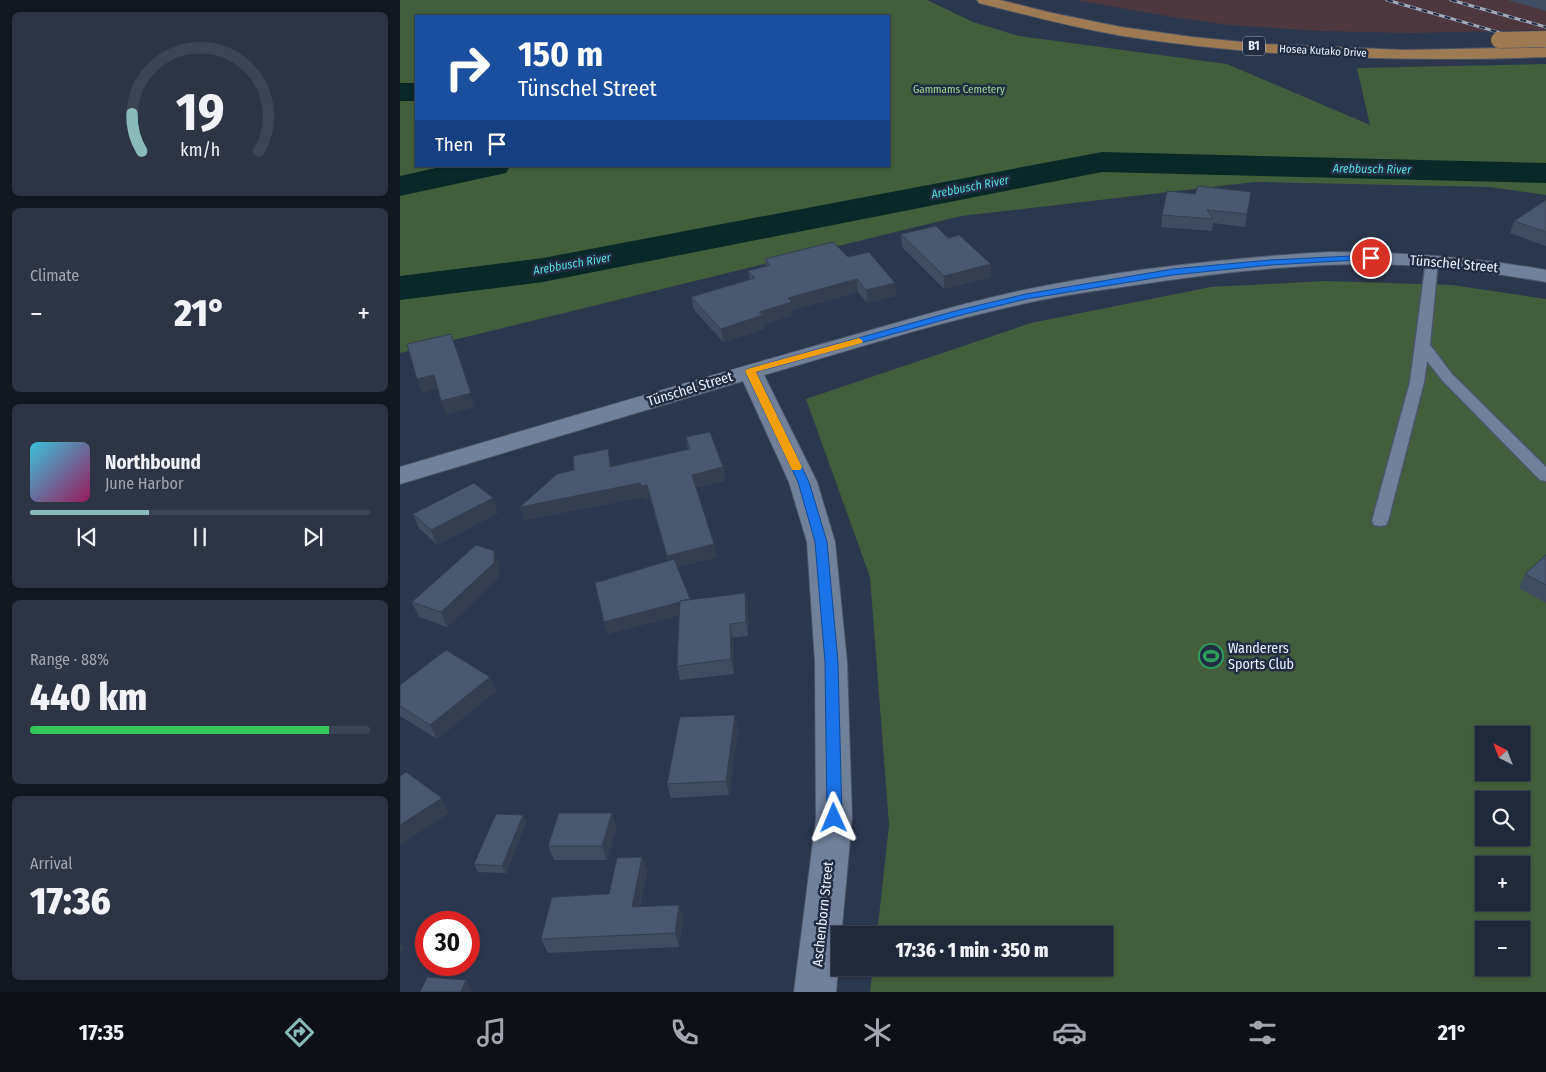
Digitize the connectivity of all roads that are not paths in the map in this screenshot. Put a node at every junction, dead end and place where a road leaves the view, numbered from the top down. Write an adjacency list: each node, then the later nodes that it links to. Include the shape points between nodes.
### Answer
1 (984, 0): 4 (main road, Hosea Kutako Drive / B1, via 1089,25 1220,43 1418,54)
2 (1037, 0): 3 (main road, Hosea Kutako Drive / B1, bridge, via 1143,22 1262,36 1392,42)
3 (1546, 39)
4 (1546, 52)
5 (1432, 261): 6 (street, Tünschel Street); 7 (lane); 8 (street, Tünschel Street, via 1329,259 1224,267 1026,296)
6 (1546, 276)
7 (1423, 345): 10 (lane, via 1447,377); 11 (lane, via 1417,382)
8 (750, 371): 9 (street, Tünschel Street); 12 (street, Aschenborn Street, via 803,482 821,542 831,662 834,818)
9 (400, 476)
10 (1546, 476)
11 (1380, 520)
12 (815, 992)

